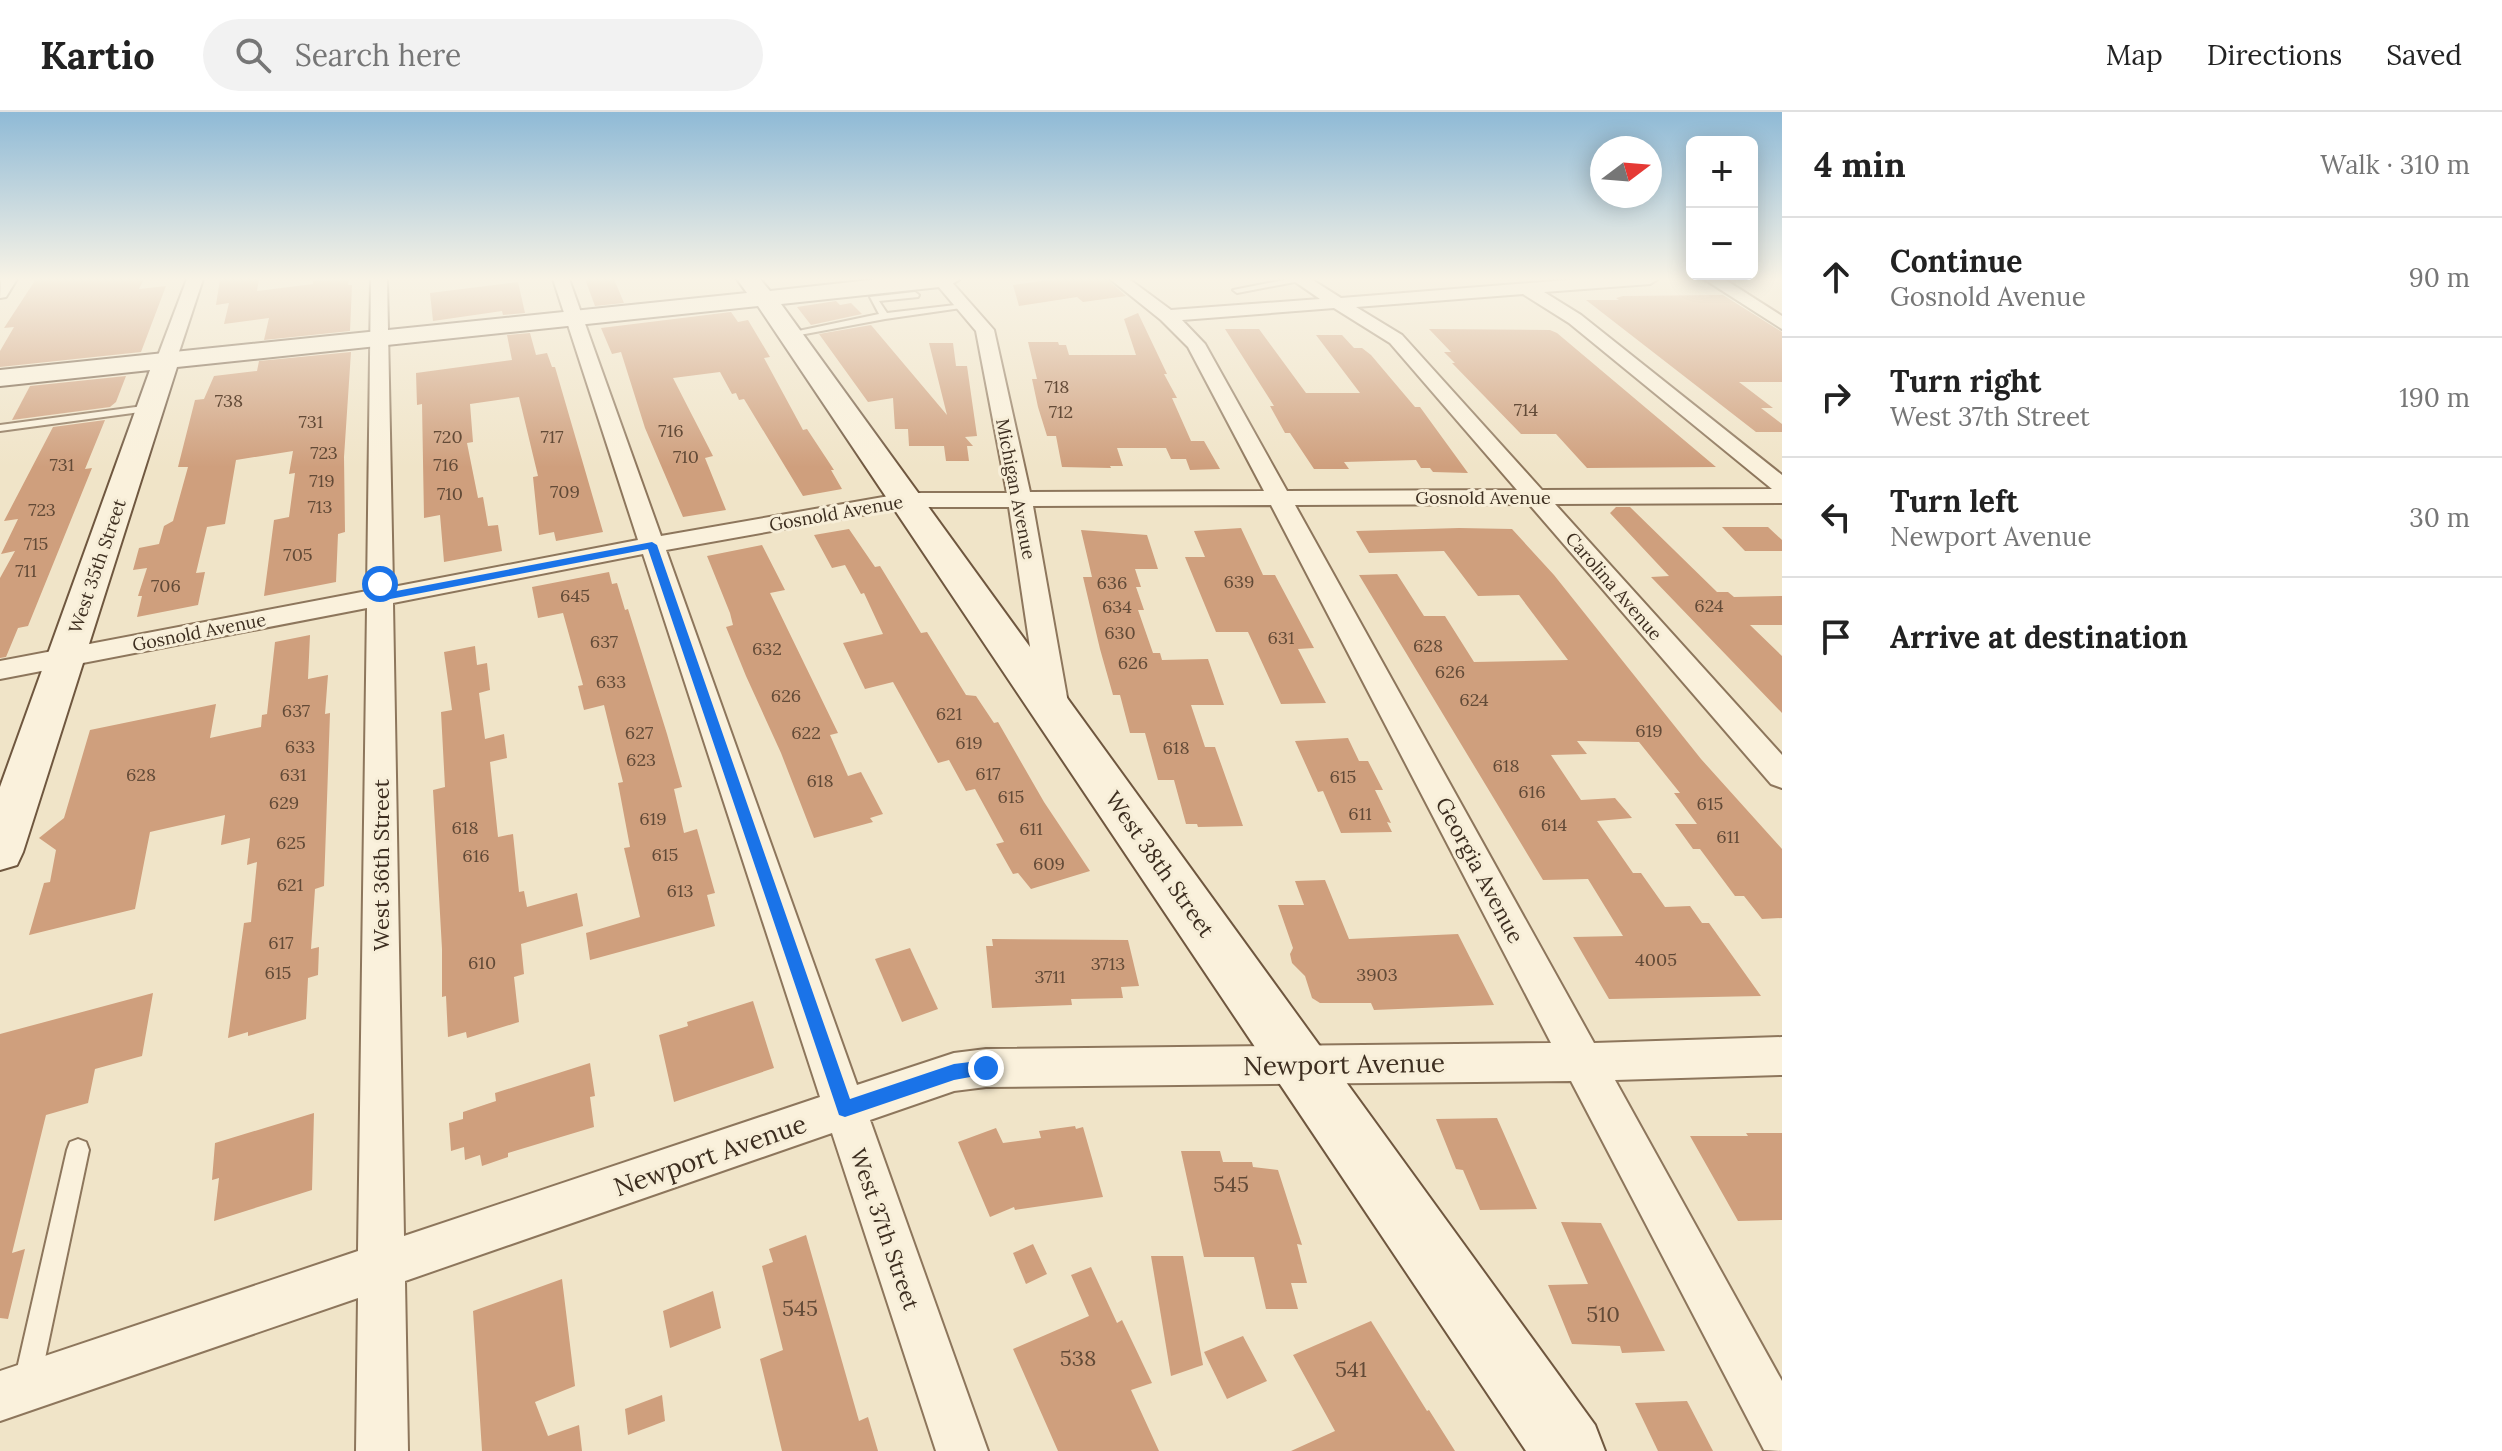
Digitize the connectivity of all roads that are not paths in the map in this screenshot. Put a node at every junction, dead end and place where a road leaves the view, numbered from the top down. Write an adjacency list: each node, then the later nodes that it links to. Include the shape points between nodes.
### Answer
1 (173, 341): 10 (street, West 35th Street)
2 (348, 341): 10 (main road)
3 (380, 341): 21 (street, West 36th Street)
4 (581, 341): 20 (street, West 37th Street)
5 (794, 341): 18 (main road, West 38th Street)
6 (987, 341): 19 (street, Michigan Avenue)
7 (1193, 341): 17 (street, Georgia Avenue)
8 (1398, 341): 16 (street, Carolina Avenue)
9 (1603, 341): 14 (street)
10 (166, 361): 11 (main road); 12 (main road, West 35th Street)
11 (0, 378)
12 (151, 408): 13 (lane); 22 (main road, West 35th Street)
13 (0, 428)
14 (1782, 486)
15 (1782, 496): 16 (street, Gosnold Avenue)
16 (1536, 497): 17 (street, Gosnold Avenue); 25 (street, Carolina Avenue)
17 (1279, 498): 19 (street, Gosnold Avenue); 28 (street, Georgia Avenue)
18 (906, 500): 19 (street, Gosnold Avenue); 20 (street, Gosnold Avenue); 24 (main road, West 38th Street)
19 (1020, 500): 24 (street, Michigan Avenue)
20 (652, 545): 21 (street, Gosnold Avenue); 30 (street, West 37th Street)
21 (380, 598): 22 (street, Gosnold Avenue); 32 (street, West 36th Street)
22 (66, 658): 23 (street, Gosnold Avenue); 26 (main road, West 35th Street)
23 (0, 670)
24 (1055, 714): 29 (main road, West 38th Street)
25 (1782, 776)
26 (0, 852)
27 (1782, 1056): 28 (street, Newport Avenue)
28 (1584, 1062): 29 (street, Newport Avenue); 34 (street, Georgia Avenue)
29 (1299, 1063): 30 (street, Newport Avenue, via 986,1068 954,1072); 37 (main road, West 38th Street)
30 (845, 1109): 32 (street, Newport Avenue); 36 (street, West 37th Street)
31 (78, 1150): 33 (lane)
32 (382, 1267): 33 (street, Newport Avenue); 35 (street, West 36th Street)
33 (13, 1392)
34 (1782, 1432)
35 (382, 1451)
36 (962, 1451)
37 (1569, 1451)

